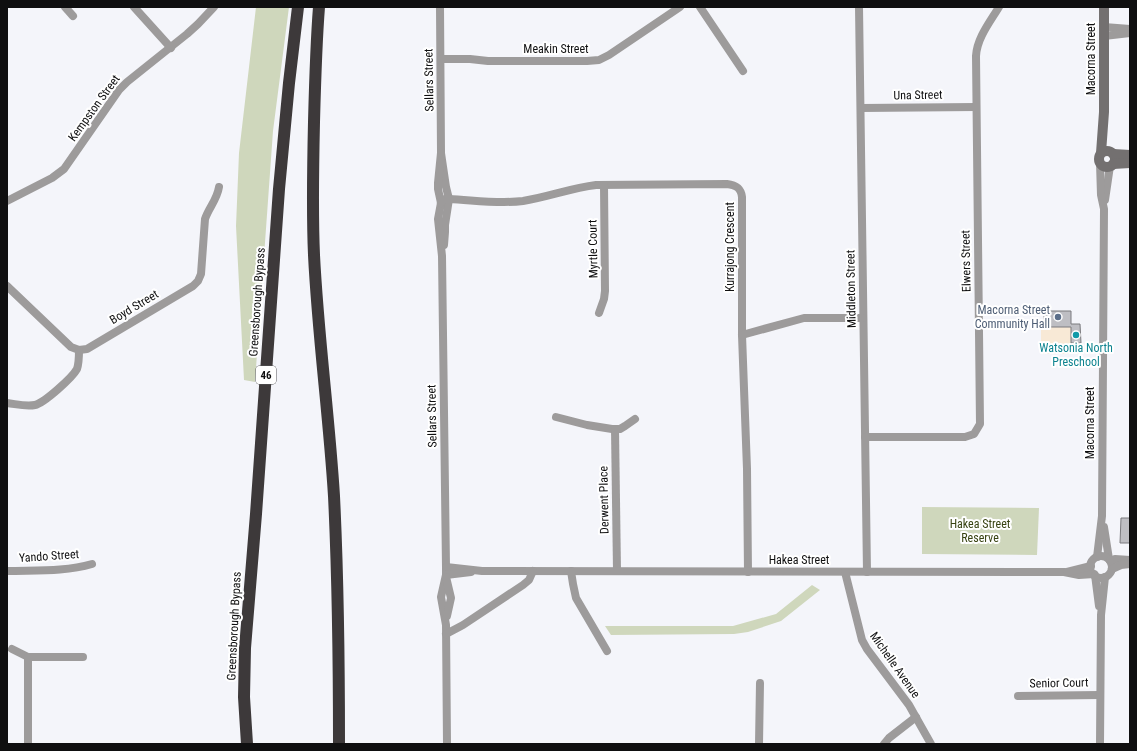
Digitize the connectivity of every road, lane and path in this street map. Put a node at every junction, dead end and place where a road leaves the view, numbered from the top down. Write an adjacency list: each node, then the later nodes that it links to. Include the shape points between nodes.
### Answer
1 (65, 7): 12 (street)
2 (134, 7): 16 (street)
3 (214, 7): 16 (street, Kempston Street)
4 (298, 7): 68 (highway, Greensborough Bypass / 46, via 279,197 245,648 244,697)
5 (319, 7): 69 (highway, via 313,228 334,495)
6 (440, 7): 17 (street, Sellars Street)
7 (680, 7): 17 (street, Meakin Street, via 599,60 470,59)
8 (700, 7): 18 (street)
9 (859, 7): 20 (street, Middleton Street)
10 (999, 7): 19 (street, Elwers Street, via 977,45)
11 (1104, 7): 14 (street, Macorna Street)
12 (73, 16)
13 (1130, 29): 14 (street)
14 (1104, 31): 15 (street); 22 (street, Macorna Street, via 1104,112)
15 (1130, 33)
16 (171, 48): 26 (street, Kempston Street, via 126,82 64,169)
17 (441, 62): 27 (street, Sellars Street, via 441,153 438,189)
18 (743, 71)
19 (976, 106): 20 (street, Una Street); 37 (street, Elwers Street, via 980,424 974,434 965,437)
20 (861, 108): 30 (street, Middleton Street)
21 (1130, 155): 22 (street)
22 (1108, 159): 23 (street); 38 (street, Macorna Street, via 1101,195 1104,209)
23 (1130, 163)
24 (604, 184): 27 (street, Kurrajong Crescent, via 521,201); 29 (street, Myrtle Court, via 605,291); 31 (street, Kurrajong Crescent, via 727,184 740,189)
25 (219, 187): 32 (street, Boyd Street, via 216,199 205,219 201,274 198,281 87,349)
26 (7, 201)
27 (446, 202): 47 (street, Sellars Street, via 438,219 442,256)
28 (7, 286): 32 (street, via 71,347)
29 (599, 313)
30 (863, 318): 31 (street, via 804,318); 37 (street, Middleton Street)
31 (742, 335): 51 (street, Kurrajong Crescent)
32 (79, 350): 33 (street, via 76,371 46,400 30,406)
33 (7, 403)
34 (556, 417): 36 (street)
35 (635, 419): 36 (street)
36 (615, 429): 50 (street, Derwent Place)
37 (865, 438): 53 (street, Middleton Street)
38 (1102, 516): 39 (street, Macorna Street); 40 (street, Macorna Street)
39 (1097, 557): 40 (street, via 1104,556); 44 (street)
40 (1110, 560): 41 (street); 45 (street)
41 (1130, 560)
42 (92, 564): 46 (street, Yando Street, via 64,569)
43 (1130, 564): 45 (street)
44 (1091, 566): 54 (street, Hakea Street); 55 (street)
45 (1112, 569): 56 (street)
46 (7, 571)
47 (446, 571): 48 (street, Hakea Street); 58 (street, Sellars Street, via 441,596)
48 (533, 571): 49 (street, Hakea Street); 58 (street, via 523,585)
49 (571, 571): 50 (street, Hakea Street); 60 (street, via 576,598)
50 (617, 571): 51 (street, Hakea Street)
51 (748, 572): 52 (street, Hakea Street)
52 (845, 572): 53 (street, Hakea Street); 66 (street, Michelle Avenue, via 862,640)
53 (867, 572): 54 (street, Hakea Street)
54 (1064, 572): 55 (street, Hakea Street)
55 (1094, 575): 56 (street); 57 (street)
56 (1105, 576): 57 (street)
57 (1101, 615): 64 (street)
58 (446, 634): 70 (street, Sellars Street)
59 (12, 649): 61 (street)
60 (607, 651)
61 (28, 657): 62 (street); 67 (street)
62 (83, 657)
63 (760, 683): 71 (street)
64 (1100, 695): 65 (street, Senior Court); 74 (street)
65 (1018, 696)
66 (916, 718): 72 (street, via 888,738); 73 (street, Michelle Avenue)
67 (28, 744)
68 (247, 744)
69 (340, 744)
70 (447, 744)
71 (759, 744)
72 (884, 744)
73 (931, 744)
74 (1100, 744)

